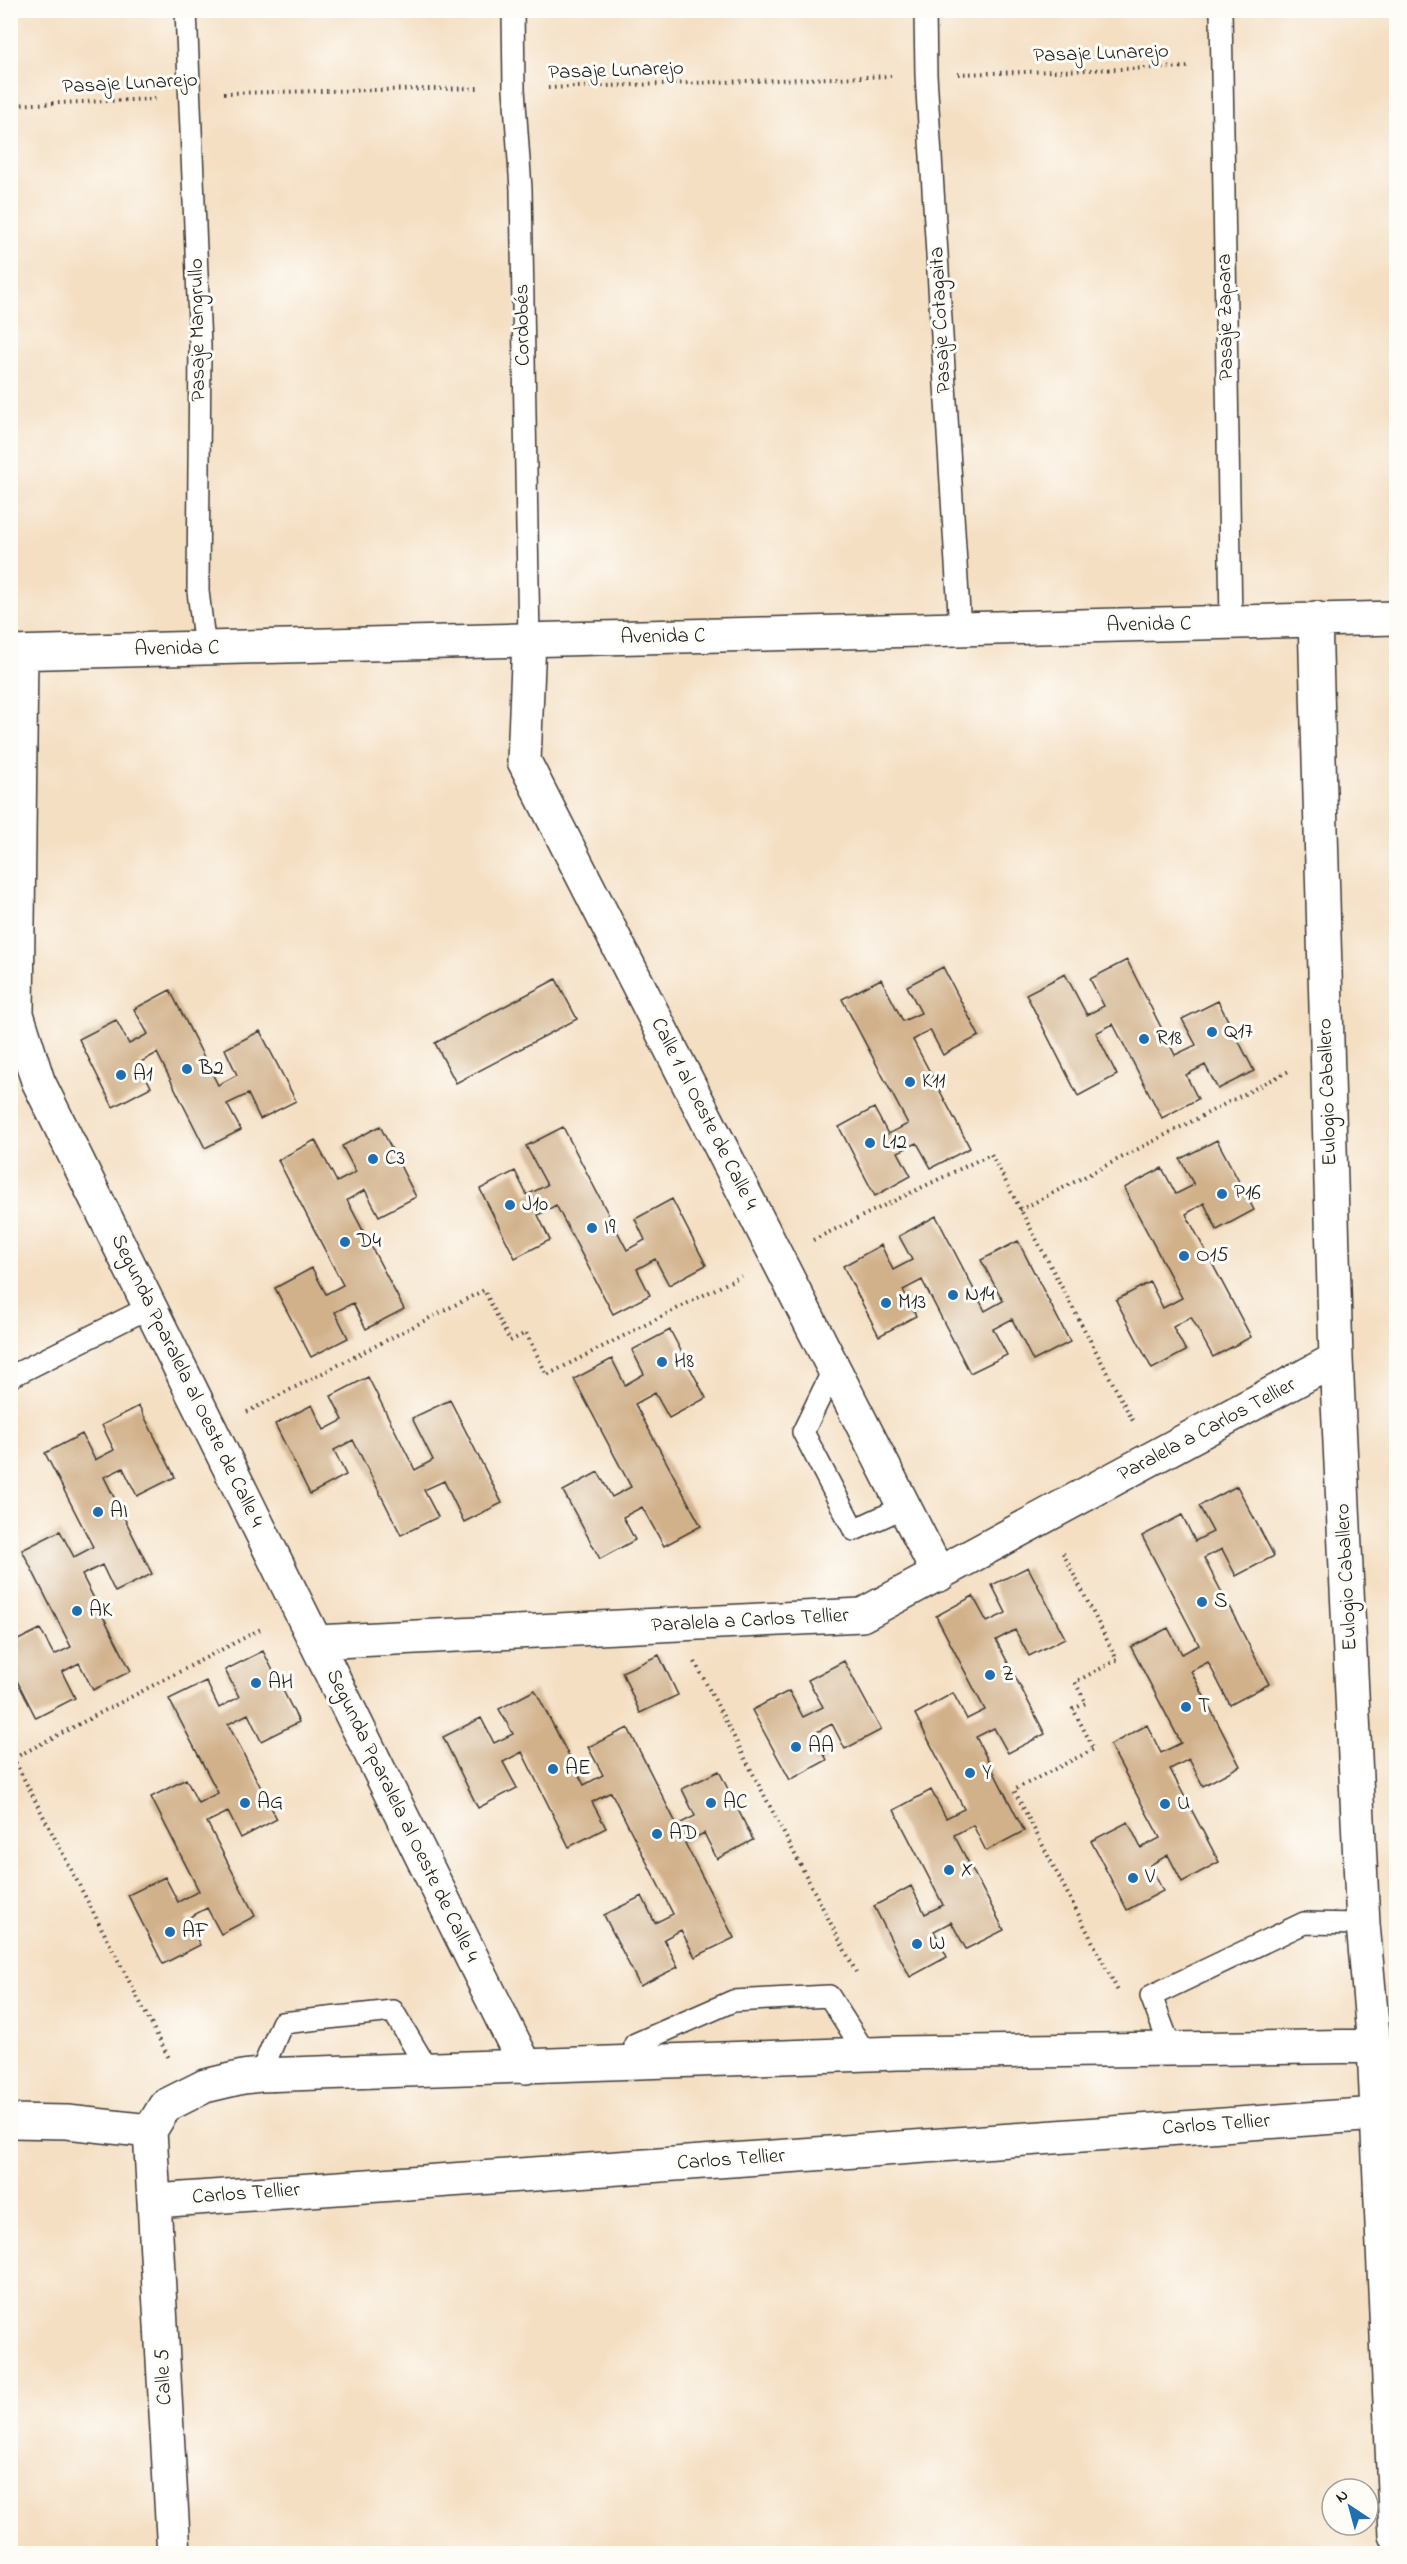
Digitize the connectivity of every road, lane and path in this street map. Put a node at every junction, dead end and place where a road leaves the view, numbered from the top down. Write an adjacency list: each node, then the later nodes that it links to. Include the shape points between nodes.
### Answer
1 (186, 10): 8 (lane, Pasaje Mangrullo)
2 (513, 10): 7 (lane, Cordobés)
3 (925, 10): 6 (lane, Pasaje Cotagaita)
4 (1221, 10): 5 (lane, Pasaje Zapara)
5 (1222, 65): 6 (path, Pasaje Lunarejo); 12 (lane, Pasaje Zapara)
6 (926, 75): 7 (path, Pasaje Lunarejo); 13 (lane, Pasaje Cotagaita)
7 (514, 89): 8 (path, Pasaje Lunarejo, via 454,87); 14 (lane, Cordobés, via 521,189)
8 (189, 97): 9 (path, Pasaje Lunarejo); 15 (lane, Pasaje Mangrullo, via 200,346 198,591)
9 (10, 105)
10 (1315, 618): 11 (street, Avenida C); 12 (street, Avenida C); 17 (street, Eulogio Caballero)
11 (1396, 618)
12 (1231, 622): 13 (street, Avenida C)
13 (960, 629): 14 (street, Avenida C)
14 (529, 640): 15 (street, Avenida C); 19 (street, Calle 1 al Oeste de Calle 4, via 524,761)
15 (205, 649): 16 (street, Avenida C)
16 (16, 653): 20 (street, Segunda Pparalela al Oeste de Calle 4, via 16,1014 38,1081)
17 (1327, 1052): 18 (path); 21 (street, Eulogio Caballero)
18 (1020, 1210): 19 (path, via 991,1154); 25 (path)
19 (777, 1258): 22 (street, Calle 1 al Oeste de Calle 4); 24 (path, via 547,1376 526,1334 510,1341 484,1290)
20 (150, 1307): 23 (lane); 24 (street, Segunda Pparalela al Oeste de Calle 4)
21 (1336, 1359): 25 (street, Paralela a Carlos Tellier); 34 (street, Eulogio Caballero)
22 (834, 1368): 26 (street, Calle 1 al Oeste de Calle 4); 26 (lane, via 803,1432 854,1530)
23 (10, 1377)
24 (211, 1430): 29 (street, Segunda Pparalela al Oeste de Calle 4)
25 (1153, 1459): 27 (street, Paralela a Carlos Tellier)
26 (904, 1507): 28 (street, Calle 1 al Oeste de Calle 4)
27 (1045, 1518): 28 (street, Paralela a Carlos Tellier); 38 (path, via 1118,1660 1076,1682 1086,1703 1073,1709 1094,1749 1014,1790)
28 (939, 1575): 30 (street, Paralela a Carlos Tellier, via 862,1615)
29 (300, 1609): 31 (street, Segunda Pparalela al Oeste de Calle 4); 33 (path)
30 (675, 1624): 31 (street, Paralela a Carlos Tellier); 35 (path)
31 (316, 1642): 41 (street, Segunda Pparalela al Oeste de Calle 4)
32 (10, 1752): 33 (path)
33 (14, 1758): 44 (path)
34 (1364, 1924): 36 (street, Eulogio Caballero); 38 (lane, via 1304,1923 1151,1996)
35 (860, 1979)
36 (1383, 1997): 37 (street, Eulogio Caballero)
37 (1374, 2046): 38 (street); 45 (street, Eulogio Caballero)
38 (1159, 2048): 39 (street)
39 (866, 2054): 40 (street); 40 (lane, via 830,1996 733,2001 634,2044)
40 (638, 2063): 41 (street)
41 (526, 2067): 42 (street)
42 (428, 2070): 43 (street); 43 (lane, via 393,2011 282,2023)
43 (260, 2075): 44 (street, via 206,2086)
44 (188, 2095): 47 (street, via 165,2106)
45 (1377, 2114): 48 (street, Carlos Tellier); 49 (street, Eulogio Caballero)
46 (10, 2121): 47 (street, via 67,2122)
47 (150, 2131): 48 (street)
48 (155, 2200): 50 (street, Calle 5)
49 (1396, 2535)
50 (174, 2553)

